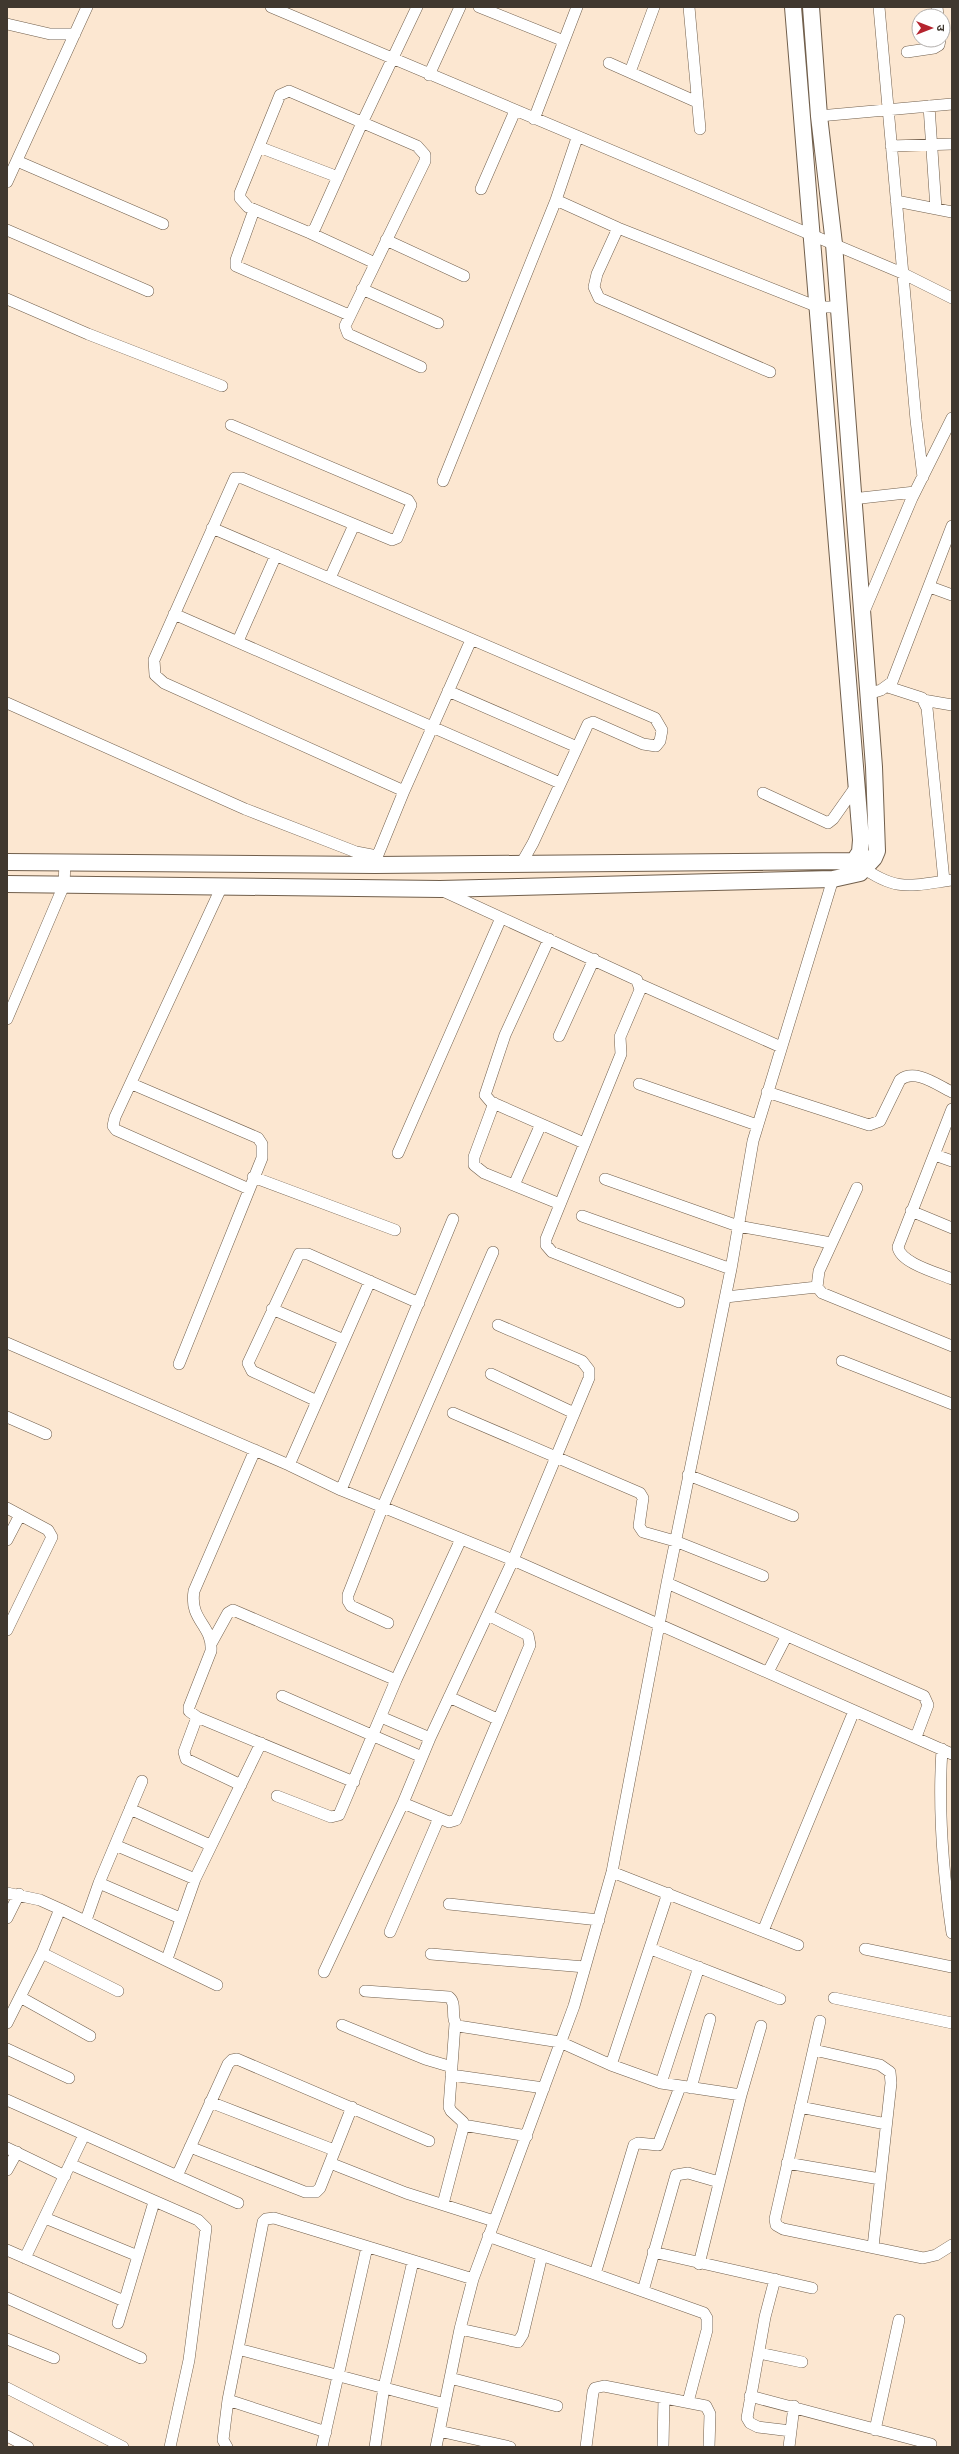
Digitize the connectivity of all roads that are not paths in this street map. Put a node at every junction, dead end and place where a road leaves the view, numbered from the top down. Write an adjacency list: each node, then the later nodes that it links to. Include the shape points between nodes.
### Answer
1 (88, 7): 13 (street)
2 (270, 7): 17 (street)
3 (417, 7): 17 (street)
4 (460, 7): 20 (street)
5 (479, 7): 14 (street)
6 (577, 7): 14 (street)
7 (654, 7): 19 (street)
8 (689, 7): 21 (street)
9 (793, 7): 48 (main road)
10 (811, 7): 26 (main road)
11 (879, 7): 24 (street)
12 (7, 24): 13 (street, via 50,34)
13 (75, 34): 35 (street)
14 (564, 41): 27 (street)
15 (934, 48): 16 (street)
16 (907, 52)
17 (394, 59): 20 (street); 28 (street)
18 (610, 63): 19 (street)
19 (630, 72): 21 (street)
20 (429, 75): 25 (street)
21 (697, 102): 29 (street)
22 (952, 104): 23 (street)
23 (929, 106): 24 (street); 33 (street)
24 (888, 110): 26 (street); 32 (street)
25 (515, 111): 27 (street); 38 (street)
26 (819, 116): 50 (main road)
27 (534, 119): 30 (street)
28 (362, 122): 34 (street, via 289,90 280,95); 36 (street); 49 (street, via 417,146 425,155 425,161)
29 (700, 130)
30 (577, 138): 39 (street); 48 (street)
31 (952, 144): 33 (street)
32 (891, 146): 33 (street); 40 (street)
33 (931, 146): 41 (street)
34 (259, 147): 36 (street); 42 (street, via 240,193 243,203)
35 (17, 161): 37 (street); 44 (street)
36 (338, 177): 47 (street, via 315,228)
37 (7, 182)
38 (481, 189)
39 (556, 200): 45 (street); 68 (street)
40 (896, 201): 41 (street); 52 (street)
41 (936, 209): 43 (street)
42 (254, 210): 47 (street); 60 (street, via 236,266)
43 (952, 212)
44 (164, 224)
45 (618, 228): 58 (street); 63 (street, via 597,274 594,287 599,298)
46 (7, 230): 55 (street)
47 (310, 232): 51 (street)
48 (812, 235): 50 (street); 58 (main road)
49 (386, 240): 51 (street); 53 (street)
50 (834, 244): 52 (street); 59 (main road)
51 (375, 263): 54 (street)
52 (902, 273): 56 (street); 67 (street)
53 (464, 276)
54 (362, 289): 60 (street); 61 (street)
55 (148, 291)
56 (952, 298)
57 (7, 299): 64 (street, via 88,334)
58 (818, 307): 59 (street); 79 (main road)
59 (839, 307): 70 (main road)
60 (349, 315): 62 (street, via 345,326 348,334)
61 (438, 323)
62 (421, 367)
63 (770, 372)
64 (222, 386)
65 (952, 418): 67 (street)
66 (231, 425): 71 (street, via 410,501 411,505 395,540 388,540)
67 (923, 477): 69 (street)
68 (443, 481)
69 (916, 492): 70 (street); 81 (street)
70 (852, 499): 78 (main road)
71 (354, 525): 73 (street, via 238,477 232,481); 75 (street)
72 (952, 526): 76 (street)
73 (212, 528): 74 (street); 80 (street)
74 (276, 555): 75 (street); 83 (street)
75 (330, 578): 82 (street)
76 (930, 587): 77 (street); 84 (street, via 906,650)
77 (952, 595)
78 (859, 598): 79 (main road); 81 (main road)
79 (842, 600): 93 (main road)
80 (174, 614): 83 (street); 94 (street, via 154,660 153,667 159,680)
81 (861, 620): 86 (main road)
82 (471, 640): 85 (street); 91 (street, via 645,713 655,718 662,730 659,744 650,746 590,722)
83 (238, 641): 90 (street)
84 (888, 687): 86 (street); 87 (street)
85 (448, 691): 90 (street); 91 (street)
86 (868, 694): 101 (main road, via 878,844 874,858)
87 (923, 700): 89 (street); 103 (street, via 927,708)
88 (7, 703): 96 (street, via 245,809)
89 (952, 704)
90 (433, 726): 92 (street); 94 (street)
91 (577, 747): 92 (street)
92 (560, 783): 100 (street, via 533,844)
93 (857, 785): 95 (street, via 828,823); 101 (main road, via 861,840)
94 (404, 791): 96 (street)
95 (763, 793)
96 (376, 860): 98 (main road); 99 (main road)
97 (7, 862): 98 (main road)
98 (65, 862): 105 (street)
99 (404, 864): 100 (main road); 107 (main road)
100 (521, 864): 101 (main road)
101 (859, 865): 102 (main road, via 860,873); 103 (street, via 876,878 905,886)
102 (833, 879): 108 (main road); 115 (street)
103 (948, 881)
104 (7, 884): 105 (main road)
105 (64, 885): 106 (main road); 113 (street)
106 (222, 886): 107 (main road); 116 (street)
107 (405, 888): 108 (main road)
108 (440, 889): 109 (street)
109 (501, 918): 110 (street); 125 (street)
110 (549, 939): 111 (street); 120 (street, via 505,1035 491,1073 486,1095)
111 (594, 959): 112 (street, via 632,976); 114 (street)
112 (639, 984): 115 (street); 124 (street, via 640,990 620,1037 621,1054)
113 (7, 1019)
114 (559, 1036)
115 (781, 1047): 118 (street)
116 (132, 1084): 128 (street, via 258,1138 263,1150); 132 (street, via 115,1117 116,1130)
117 (639, 1084): 123 (street)
118 (767, 1092): 119 (street, via 869,1125 880,1121 900,1080 905,1076 917,1075); 123 (street)
119 (952, 1092)
120 (494, 1104): 122 (street); 130 (street, via 474,1157 474,1165 479,1171)
121 (952, 1109): 126 (street)
122 (541, 1124): 124 (street); 130 (street)
123 (758, 1125): 137 (street)
124 (584, 1142): 133 (street)
125 (398, 1153)
126 (935, 1155): 127 (street); 134 (street)
127 (952, 1161)
128 (253, 1177): 132 (street); 139 (street)
129 (605, 1179): 137 (street)
130 (514, 1185): 133 (street)
131 (857, 1188): 140 (street)
132 (249, 1189): 155 (street)
133 (560, 1204): 148 (street, via 546,1239 548,1249)
134 (911, 1211): 138 (street); 143 (street, via 898,1252 907,1260)
135 (582, 1216): 142 (street)
136 (453, 1219): 147 (street)
137 (738, 1226): 140 (street); 142 (street)
138 (952, 1228)
139 (395, 1230)
140 (831, 1243): 145 (street, via 819,1270)
141 (493, 1252): 168 (street)
142 (731, 1269): 146 (street)
143 (952, 1279)
144 (370, 1281): 147 (street); 149 (street, via 308,1254 299,1254); 151 (street)
145 (817, 1287): 146 (street); 153 (street, via 822,1293)
146 (726, 1297): 166 (street)
147 (419, 1302): 167 (street)
148 (679, 1302)
149 (272, 1309): 151 (street); 157 (street, via 249,1358 249,1367 252,1371)
150 (498, 1325): 159 (street, via 587,1365 589,1378)
151 (344, 1340): 157 (street)
152 (7, 1343): 163 (street)
153 (952, 1346)
154 (842, 1361): 158 (street)
155 (179, 1364)
156 (491, 1374): 159 (street)
157 (317, 1401): 165 (street)
158 (952, 1404)
159 (574, 1412): 164 (street)
160 (453, 1413): 164 (street)
161 (7, 1417): 162 (street)
162 (46, 1434)
163 (255, 1450): 165 (street); 183 (street, via 194,1591 193,1610)
164 (556, 1458): 174 (street, via 640,1493 643,1498 640,1530); 175 (street)
165 (289, 1465): 167 (street)
166 (688, 1475): 171 (street); 174 (street)
167 (341, 1490): 168 (street)
168 (382, 1506): 172 (street); 179 (street, via 348,1595 348,1601 357,1609)
169 (7, 1508): 170 (street)
170 (20, 1515): 173 (street); 181 (street, via 48,1530 52,1537)
171 (793, 1516)
172 (461, 1539): 175 (street); 185 (street)
173 (7, 1540)
174 (675, 1541): 176 (street); 177 (street)
175 (514, 1560): 178 (street); 180 (street)
176 (763, 1576)
177 (667, 1584): 180 (street); 182 (street)
178 (488, 1615): 187 (street); 191 (street, via 524,1632 531,1639)
179 (388, 1623)
180 (659, 1626): 184 (street); 207 (street)
181 (7, 1630)
182 (786, 1637): 184 (street); 193 (street, via 924,1696 928,1704)
183 (212, 1642): 185 (street, via 228,1613 233,1610); 189 (street, via 211,1651 189,1706 189,1711)
184 (768, 1672): 188 (street)
185 (396, 1680): 190 (street)
186 (282, 1696): 192 (street)
187 (449, 1697): 191 (street); 194 (street)
188 (854, 1711): 193 (street); 219 (street)
189 (197, 1717): 195 (street); 200 (street, via 184,1752 186,1759)
190 (381, 1717): 192 (street); 194 (street)
191 (497, 1719): 204 (street, via 456,1820 451,1822)
192 (373, 1736): 197 (street); 199 (street)
193 (916, 1737): 196 (street)
194 (430, 1738): 197 (street)
195 (261, 1743): 199 (street); 200 (street)
196 (947, 1751): 221 (street, via 940,1792 947,1899)
197 (422, 1757): 202 (street)
198 (142, 1781): 203 (street)
199 (354, 1782): 201 (street, via 337,1817)
200 (240, 1785): 206 (street)
201 (277, 1796)
202 (403, 1803): 204 (street); 231 (street)
203 (130, 1809): 205 (street); 206 (street)
204 (439, 1818): 220 (street)
205 (115, 1845): 208 (street); 209 (street)
206 (210, 1845): 208 (street)
207 (612, 1872): 211 (street); 218 (street)
208 (195, 1879): 216 (street)
209 (99, 1883): 216 (street); 217 (street)
210 (7, 1893): 212 (street)
211 (668, 1893): 219 (street); 223 (street)
212 (19, 1894): 214 (street); 215 (street)
213 (449, 1904): 218 (street)
214 (60, 1909): 217 (street); 225 (street)
215 (7, 1918)
216 (180, 1918): 227 (street)
217 (86, 1920): 227 (street)
218 (599, 1920): 228 (street)
219 (763, 1931): 222 (street)
220 (390, 1932)
221 (952, 1933)
222 (798, 1945)
223 (651, 1949): 229 (street); 249 (street)
224 (865, 1949): 230 (street)
225 (42, 1953): 233 (street); 235 (street)
226 (431, 1954): 228 (street)
227 (167, 1959): 232 (street)
228 (585, 1967): 246 (street)
229 (698, 1967): 237 (street); 252 (street)
230 (952, 1967)
231 (324, 1972)
232 (217, 1985)
233 (118, 1991)
234 (365, 1991): 242 (street, via 449,1997 453,2002)
235 (20, 1997): 240 (street); 245 (street)
236 (834, 1998): 241 (street)
237 (780, 1999)
238 (710, 2019): 253 (street)
239 (820, 2021): 248 (street)
240 (7, 2023)
241 (952, 2023)
242 (455, 2024): 246 (street); 250 (street)
243 (342, 2025): 250 (street)
244 (761, 2026): 255 (street)
245 (90, 2036)
246 (560, 2042): 249 (street); 254 (street)
247 (7, 2049): 251 (street)
248 (814, 2050): 259 (street); 260 (street, via 880,2065 890,2072 892,2083)
249 (611, 2065): 252 (street)
250 (452, 2071): 254 (street); 261 (street, via 450,2112)
251 (69, 2078)
252 (661, 2083): 253 (street)
253 (685, 2087): 255 (street); 292 (street, via 658,2145 634,2145)
254 (544, 2088): 263 (street)
255 (741, 2095): 275 (street)
256 (7, 2100): 262 (street)
257 (210, 2102): 258 (street, via 228,2064 237,2059); 265 (street); 267 (street)
258 (352, 2107): 264 (street); 267 (street)
259 (800, 2107): 260 (street); 269 (street)
260 (886, 2124): 274 (street)
261 (464, 2125): 263 (street); 278 (street)
262 (84, 2135): 270 (street); 273 (street)
263 (527, 2136): 280 (street)
264 (429, 2141)
265 (190, 2147): 268 (street, via 310,2193 320,2188); 273 (street)
266 (12, 2150): 271 (street); 272 (street)
267 (334, 2150): 268 (street)
268 (330, 2163): 278 (street, via 406,2193)
269 (787, 2163): 274 (street); 283 (street, via 775,2219 776,2225 783,2229)
270 (70, 2164): 272 (street); 276 (street)
271 (7, 2170)
272 (65, 2176): 279 (street)
273 (177, 2176): 277 (street)
274 (880, 2180): 283 (street)
275 (719, 2182): 286 (street, via 688,2173 676,2175); 291 (street)
276 (154, 2202): 288 (street); 327 (street, via 198,2220 206,2228 207,2234 189,2360)
277 (238, 2202)
278 (443, 2204): 280 (street)
279 (45, 2218): 288 (street); 289 (street)
280 (494, 2221): 281 (street)
281 (488, 2236): 287 (street); 293 (street)
282 (952, 2245): 283 (street, via 930,2258)
283 (873, 2246)
284 (367, 2247): 290 (street); 303 (street, via 274,2218 266,2219 263,2222); 308 (street)
285 (7, 2250): 289 (street)
286 (653, 2252): 291 (street); 296 (street)
287 (542, 2255): 292 (street); 301 (street, via 523,2334 518,2342)
288 (138, 2256): 298 (street)
289 (25, 2258): 298 (street)
290 (413, 2261): 293 (street); 310 (street)
291 (699, 2264): 294 (street)
292 (595, 2274): 296 (street)
293 (474, 2279): 301 (street)
294 (775, 2279): 295 (street); 304 (street)
295 (812, 2288)
296 (643, 2291): 315 (street, via 695,2309 707,2318 707,2330)
297 (7, 2298): 306 (street)
298 (124, 2301): 300 (street)
299 (899, 2320): 319 (street)
300 (118, 2323)
301 (460, 2329): 309 (street)
302 (7, 2339): 305 (street)
303 (238, 2349): 308 (street); 314 (street)
304 (759, 2353): 307 (street); 312 (street)
305 (54, 2358)
306 (141, 2358)
307 (802, 2362)
308 (339, 2376): 310 (street); 322 (street)
309 (450, 2378): 316 (street); 317 (street)
310 (384, 2387): 316 (street); 330 (street)
311 (7, 2388): 326 (street)
312 (750, 2396): 318 (street); 321 (street, via 747,2418 750,2423 758,2427)
313 (664, 2398): 315 (street); 333 (street, via 604,2386 595,2388); 334 (street)
314 (228, 2400): 322 (street); 328 (street, via 223,2440)
315 (688, 2402): 335 (street, via 709,2408)
316 (445, 2404): 320 (street)
317 (556, 2406)
318 (794, 2406): 319 (street); 321 (street)
319 (875, 2430): 324 (street)
320 (439, 2431): 331 (street); 332 (street)
321 (791, 2431): 336 (street)
322 (326, 2432): 329 (street)
323 (7, 2436): 325 (street)
324 (931, 2444)
325 (28, 2447)
326 (123, 2447)
327 (170, 2447)
328 (227, 2447)
329 (322, 2447)
330 (374, 2447)
331 (436, 2447)
332 (510, 2447)
333 (586, 2447)
334 (663, 2447)
335 (709, 2447)
336 (789, 2447)

